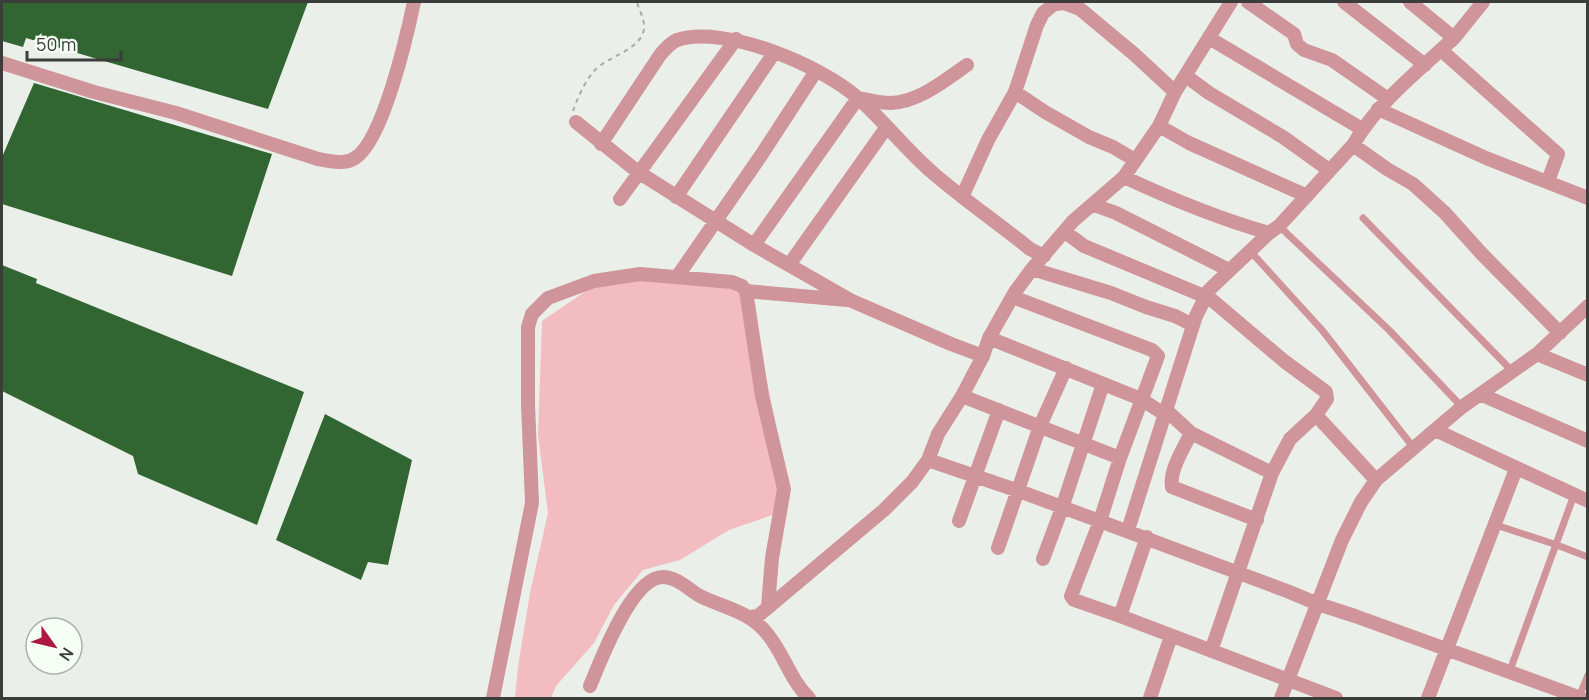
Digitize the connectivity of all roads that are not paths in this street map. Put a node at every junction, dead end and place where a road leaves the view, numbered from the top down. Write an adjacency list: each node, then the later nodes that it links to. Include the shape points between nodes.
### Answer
1 (414, 2): 12 (street, via 389,94 369,142 356,157 343,162 318,159)
2 (1231, 2): 7 (street)
3 (1248, 2): 20 (street, via 1293,34 1304,50 1332,60)
4 (1344, 2): 14 (street)
5 (1410, 2): 8 (street)
6 (1483, 2): 8 (street)
7 (1209, 38): 16 (street); 24 (street)
8 (1454, 38): 10 (street)
9 (736, 39): 11 (street); 25 (street, via 697,37 670,44); 29 (street)
10 (1440, 50): 14 (street); 31 (street, via 1558,154)
11 (774, 53): 15 (street); 33 (street)
12 (2, 63)
13 (967, 64): 19 (street, via 908,100 890,103)
14 (1425, 65): 20 (street)
15 (816, 70): 19 (street); 39 (street)
16 (1186, 76): 18 (street); 28 (street)
17 (1015, 92): 18 (street, via 1043,13 1064,3 1089,15); 27 (street); 34 (street)
18 (1175, 93): 22 (street)
19 (858, 98): 23 (street); 42 (street)
20 (1383, 104): 24 (street); 31 (street, via 1476,154)
21 (576, 122): 25 (street)
22 (1159, 126): 27 (street); 32 (street)
23 (886, 128): 34 (street); 45 (street)
24 (1362, 129): 26 (street)
25 (601, 144): 29 (street)
26 (1353, 145): 28 (street); 55 (street, via 1413,184 1445,213)
27 (1135, 160): 30 (street)
28 (1329, 170): 32 (street)
29 (638, 172): 33 (street); 36 (street)
30 (1124, 177): 37 (street); 40 (street, via 1180,204)
31 (1548, 181): 35 (street)
32 (1307, 196): 40 (street)
33 (676, 197): 39 (street)
34 (962, 197): 44 (street)
35 (1587, 198)
36 (620, 199)
37 (1094, 205): 41 (street); 47 (street)
38 (1363, 218): 60 (lane)
39 (715, 221): 42 (street); 48 (street)
40 (1274, 230): 43 (street); 66 (lane, via 1389,330)
41 (1065, 232): 44 (street); 50 (street, via 1084,246)
42 (754, 245): 45 (street)
43 (1251, 252): 47 (street); 75 (lane, via 1322,330)
44 (1044, 256): 46 (street)
45 (789, 265): 52 (street)
46 (1032, 268): 51 (street); 54 (street, via 1175,316)
47 (1229, 270): 50 (street)
48 (677, 277): 49 (street, via 732,282); 109 (street, via 639,274 594,281 548,298 532,314 528,327 528,404 532,503)
49 (746, 291): 52 (street); 98 (street, via 762,396 784,489)
50 (1205, 296): 54 (street); 69 (street, via 1326,392 1327,399)
51 (1013, 297): 56 (street); 65 (street, via 1156,352 1158,356)
52 (852, 301): 58 (street)
53 (1585, 312): 55 (street)
54 (1193, 326): 68 (street)
55 (1560, 333): 57 (street)
56 (989, 338): 58 (street); 59 (street)
57 (1537, 354): 60 (street); 61 (street)
58 (982, 356): 64 (street)
59 (1066, 368): 62 (street); 70 (street)
60 (1512, 371): 63 (street)
61 (1587, 375)
62 (1103, 384): 65 (street); 74 (street)
63 (1480, 394): 66 (street); 73 (street)
64 (962, 396): 67 (street); 77 (street, via 938,434)
65 (1141, 399): 68 (street); 76 (street)
66 (1462, 407): 71 (street)
67 (999, 410): 70 (street); 80 (street)
68 (1165, 412): 72 (street); 90 (street)
69 (1316, 415): 79 (street, via 1290,439); 81 (street)
70 (1040, 426): 74 (street); 82 (street)
71 (1435, 430): 75 (street); 78 (street)
72 (1191, 433): 79 (street); 86 (street, via 1175,466 1172,487)
73 (1587, 441)
74 (1083, 443): 76 (street); 85 (street)
75 (1413, 447): 81 (street)
76 (1120, 458): 88 (street)
77 (928, 460): 80 (street); 98 (street, via 884,510)
78 (1516, 469): 83 (street); 89 (street)
79 (1272, 473): 86 (street)
80 (974, 475): 82 (street); 87 (street)
81 (1376, 480): 97 (street, via 1342,540)
82 (1019, 491): 85 (street); 93 (street)
83 (1574, 495): 84 (street); 92 (lane)
84 (1587, 501)
85 (1062, 508): 88 (street); 95 (street)
86 (1257, 520): 96 (street)
87 (959, 521)
88 (1101, 521): 90 (street); 99 (street, via 1071,596)
89 (1496, 525): 92 (lane); 102 (street)
90 (1128, 530): 91 (street)
91 (1147, 537): 96 (street); 99 (street)
92 (1557, 544): 94 (lane); 104 (lane)
93 (998, 548)
94 (1587, 557)
95 (1043, 559)
96 (1237, 572): 97 (street); 103 (street)
97 (1318, 604): 102 (street); 106 (street)
98 (768, 606): 100 (street, via 758,616)
99 (1120, 616): 101 (street)
100 (750, 617): 107 (street, via 673,579 655,579 643,587 612,631); 110 (street, via 772,639)
101 (1171, 636): 103 (street); 111 (street)
102 (1447, 650): 104 (street); 114 (street)
103 (1211, 651): 106 (street)
104 (1509, 673): 108 (street)
105 (1587, 675): 108 (lane)
106 (1288, 680): 112 (street); 113 (street)
107 (590, 687)
108 (1579, 698)
109 (493, 699)
110 (809, 699)
111 (1150, 699)
112 (1281, 699)
113 (1336, 699)
114 (1428, 699)

